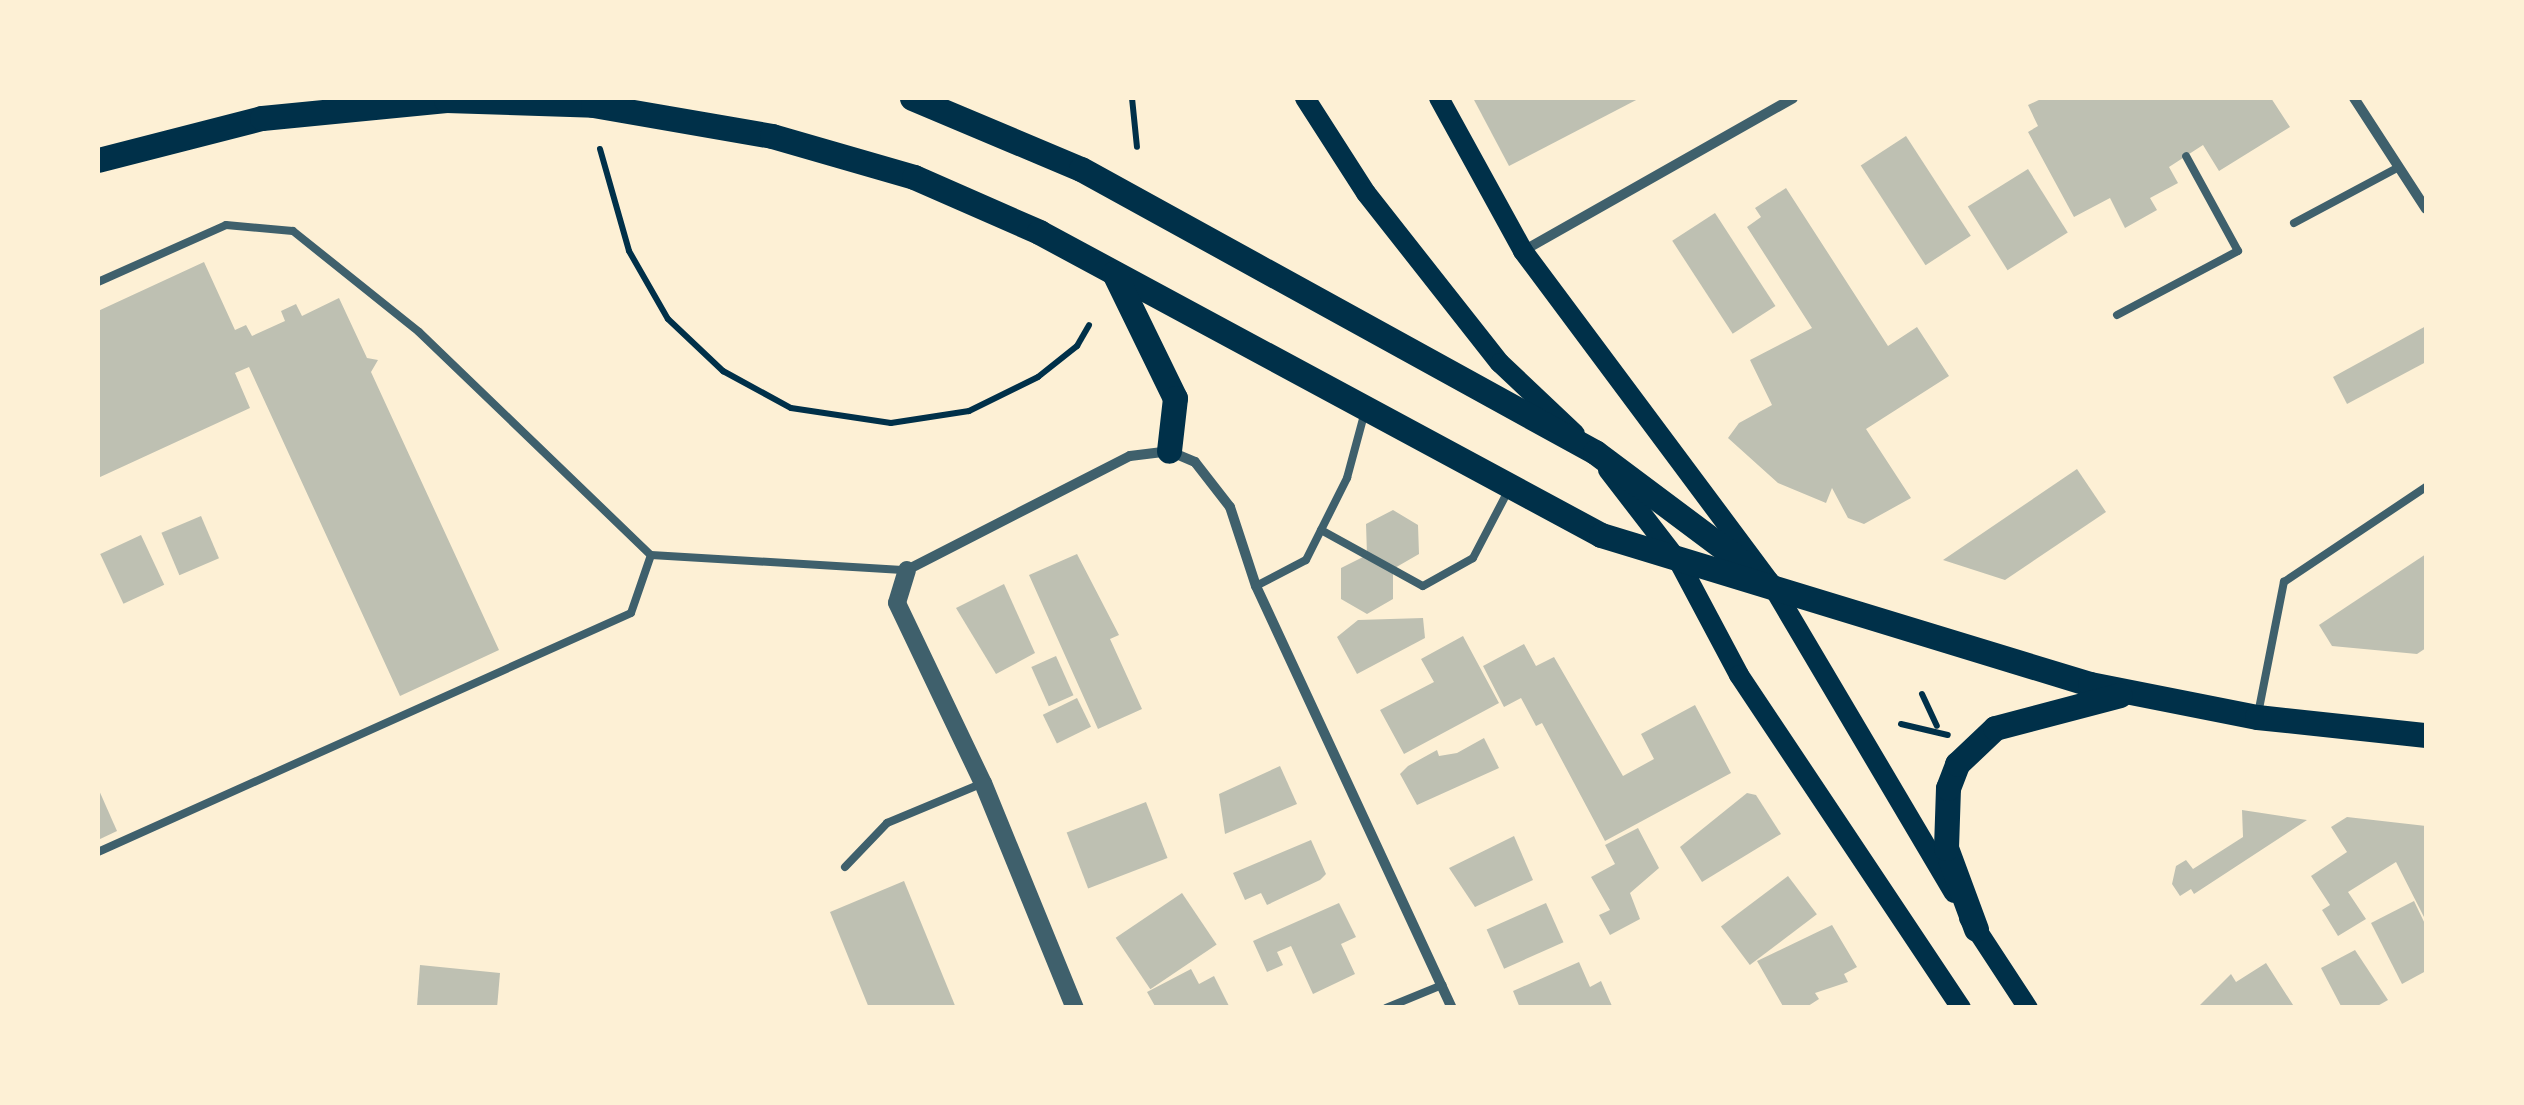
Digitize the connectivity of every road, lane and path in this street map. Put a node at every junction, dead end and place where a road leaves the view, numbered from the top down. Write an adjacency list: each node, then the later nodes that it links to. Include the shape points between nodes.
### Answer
1 (912, 98): 21 (main road, via 1081,169)
2 (1132, 98): 7 (path)
3 (1305, 98): 21 (main road, via 1366,193 1500,363)
4 (1439, 98): 14 (main road)
5 (1793, 98): 14 (street)
6 (2354, 98): 11 (street)
7 (1138, 147)
8 (600, 149): 18 (path, via 629,251 668,319 723,372 790,408 891,424 969,411 1038,377 1077,346)
9 (2186, 156): 17 (lane, via 2238,251)
10 (98, 160): 15 (main road, via 317,110 524,100 718,124 914,177)
11 (2399, 167): 12 (street); 13 (lane)
12 (2426, 210)
13 (2294, 223)
14 (1522, 251): 28 (main road)
15 (1114, 273): 19 (main road); 20 (main road, via 1175,398)
16 (98, 282): 25 (lane, via 226,225 293,230 418,332)
17 (2117, 315)
18 (1088, 324)
19 (1365, 411): 23 (main road); 24 (lane, via 1347,478)
20 (1169, 451): 27 (street, via 1130,456); 29 (street, via 1195,462 1230,506)
21 (1595, 452): 26 (main road); 28 (main road)
22 (2426, 487): 32 (lane, via 2284,582)
23 (1509, 490): 24 (lane, via 1474,558 1423,586); 26 (main road, via 1601,535)
24 (1321, 530): 29 (lane, via 1306,560)
25 (651, 554): 27 (lane); 38 (lane, via 631,613)
26 (1679, 562): 28 (main road); 45 (main road, via 1739,675)
27 (907, 570): 37 (street, via 897,602)
28 (1770, 582): 30 (main road, via 1984,656); 40 (main road)
29 (1256, 586): 41 (street)
30 (2129, 693): 32 (main road); 40 (main road, via 2016,719 1995,728 1956,764 1948,788 1946,848)
31 (1922, 694): 34 (path)
32 (2257, 717): 35 (main road)
33 (1901, 724): 34 (path)
34 (1938, 728): 36 (path)
35 (2426, 735)
36 (1964, 746)
37 (983, 783): 39 (lane, via 887,823); 42 (street)
38 (98, 852)
39 (844, 867)
40 (1976, 930): 46 (main road)
41 (1442, 984): 43 (lane); 44 (street)
42 (1075, 1008)
43 (1386, 1008)
44 (1452, 1008)
45 (1961, 1008)
46 (2028, 1008)

